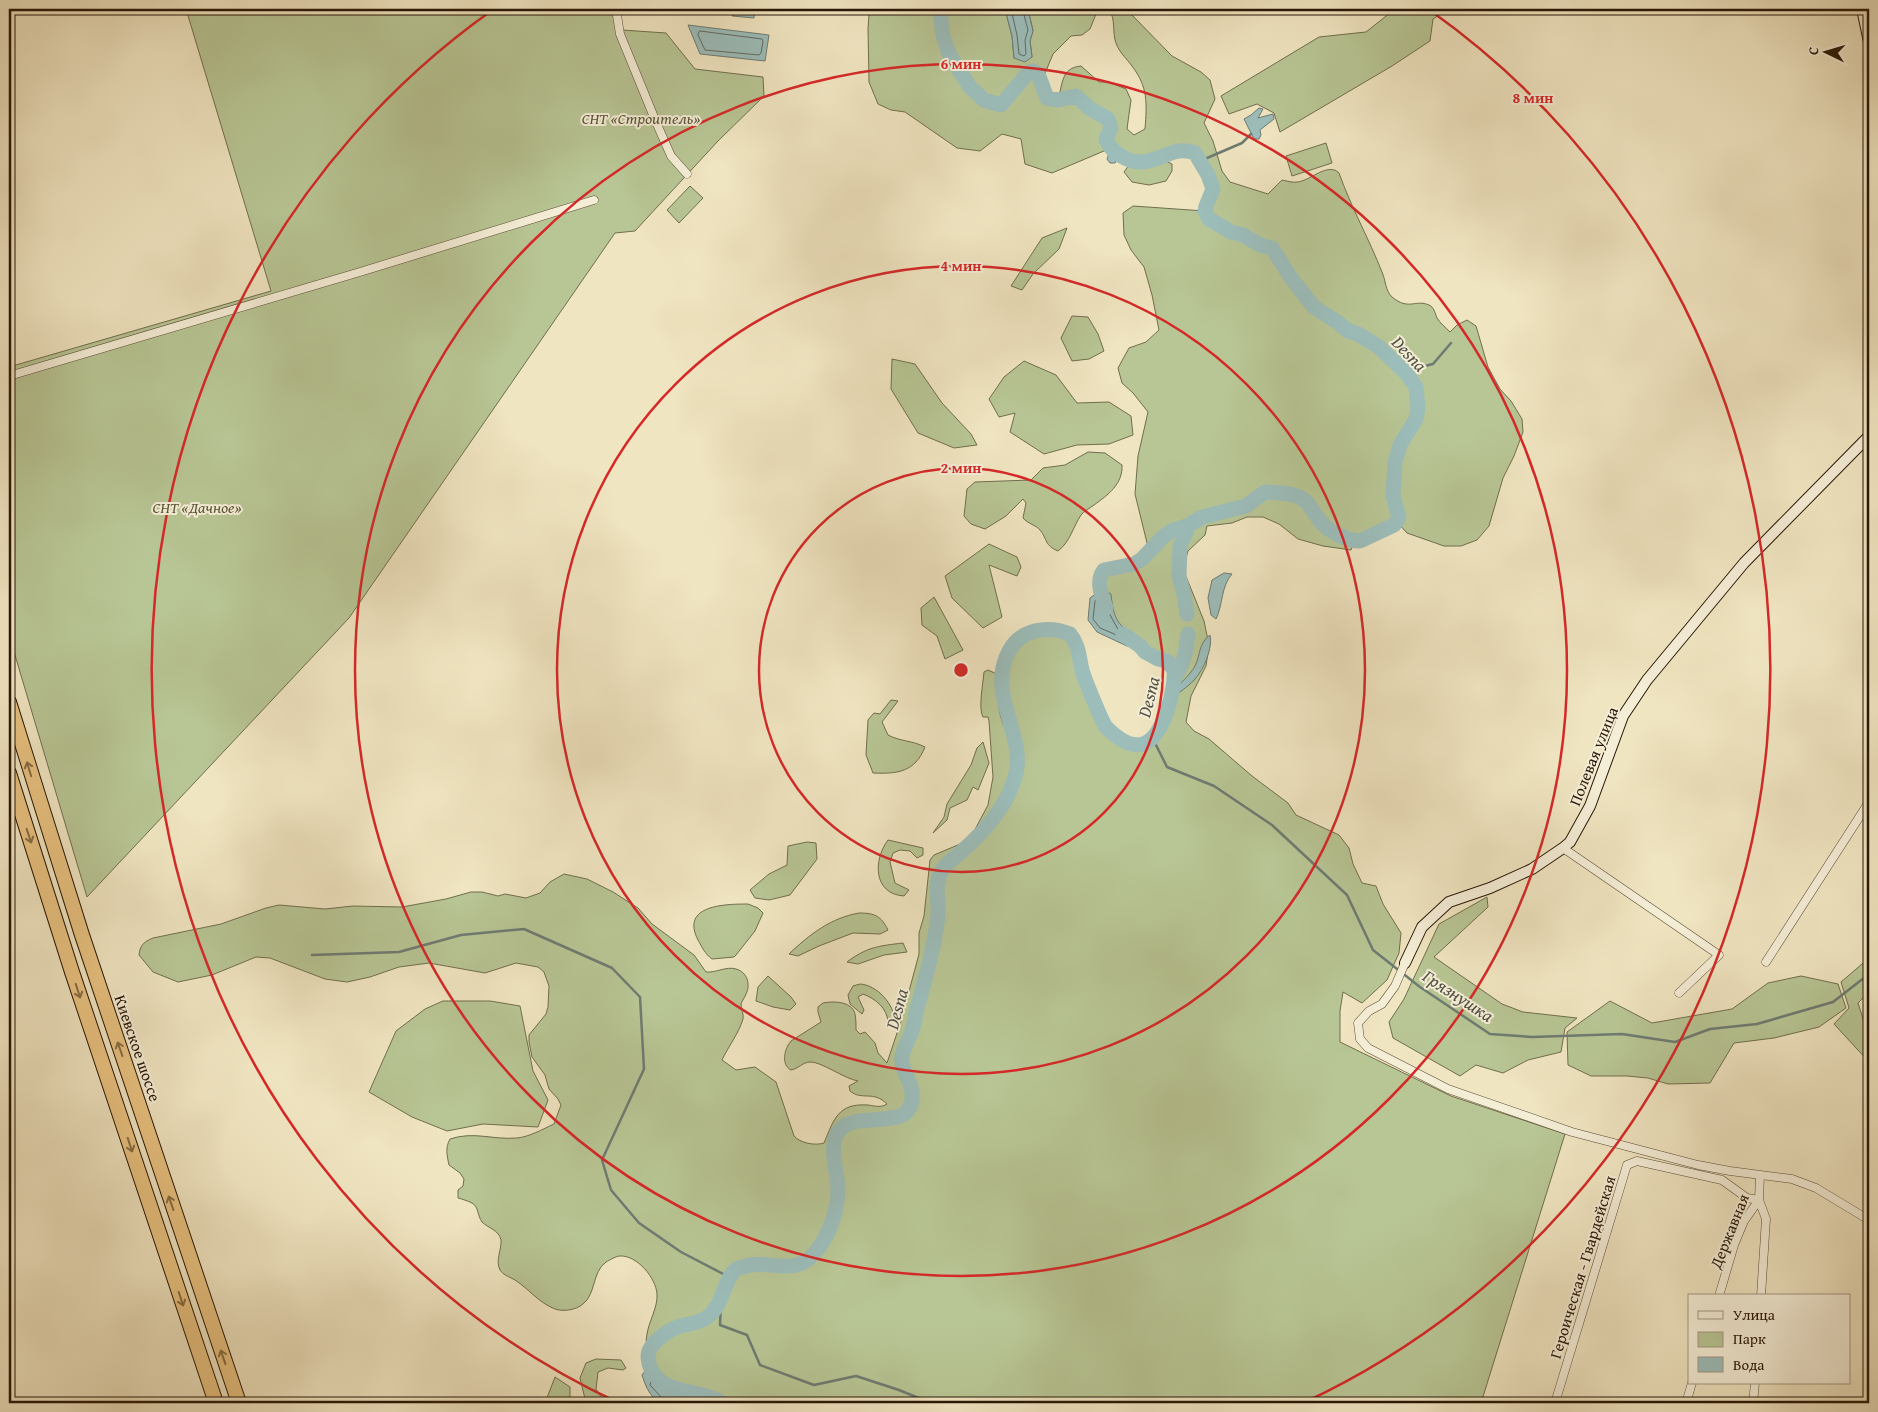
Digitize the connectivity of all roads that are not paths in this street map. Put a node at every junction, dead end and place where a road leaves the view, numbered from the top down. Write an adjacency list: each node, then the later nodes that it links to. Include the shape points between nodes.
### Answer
1 (616, 9): 4 (street, via 620,34 671,156)
2 (1862, 9): 3 (street)
3 (1869, 42)
4 (687, 174)
5 (594, 200): 6 (street)
6 (9, 376)
7 (1869, 436): 11 (street, Полевая улица, via 1744,563 1647,680 1623,716 1590,806 1570,842)
8 (9, 702): 23 (highway, Киевское шоссе, one-way to 8, via 82,935)
9 (9, 773): 22 (highway, one-way to 22)
10 (1869, 802): 12 (street)
11 (1563, 848): 13 (street, Полевая улица, via 1532,869 1449,902 1422,927); 14 (street, via 1718,955)
12 (1766, 962)
13 (1405, 963): 15 (street, via 1395,986 1382,1004 1369,1011 1358,1023 1360,1039 1368,1048 1448,1089 1572,1132 1698,1165)
14 (1679, 993)
15 (1760, 1175): 16 (street, Державная); 17 (street, via 1816,1188)
16 (1759, 1200): 18 (street, Державная, via 1744,1221); 19 (street, via 1766,1219); 24 (street, Героическая - Гвардейская, via 1747,1198 1722,1180 1637,1161 1627,1166)
17 (1869, 1220)
18 (1720, 1294)
19 (1761, 1294)
20 (1692, 1384): 25 (street)
21 (1755, 1384): 26 (street)
22 (216, 1403)
23 (238, 1403)
24 (1555, 1403)
25 (1686, 1403)
26 (1753, 1403)

